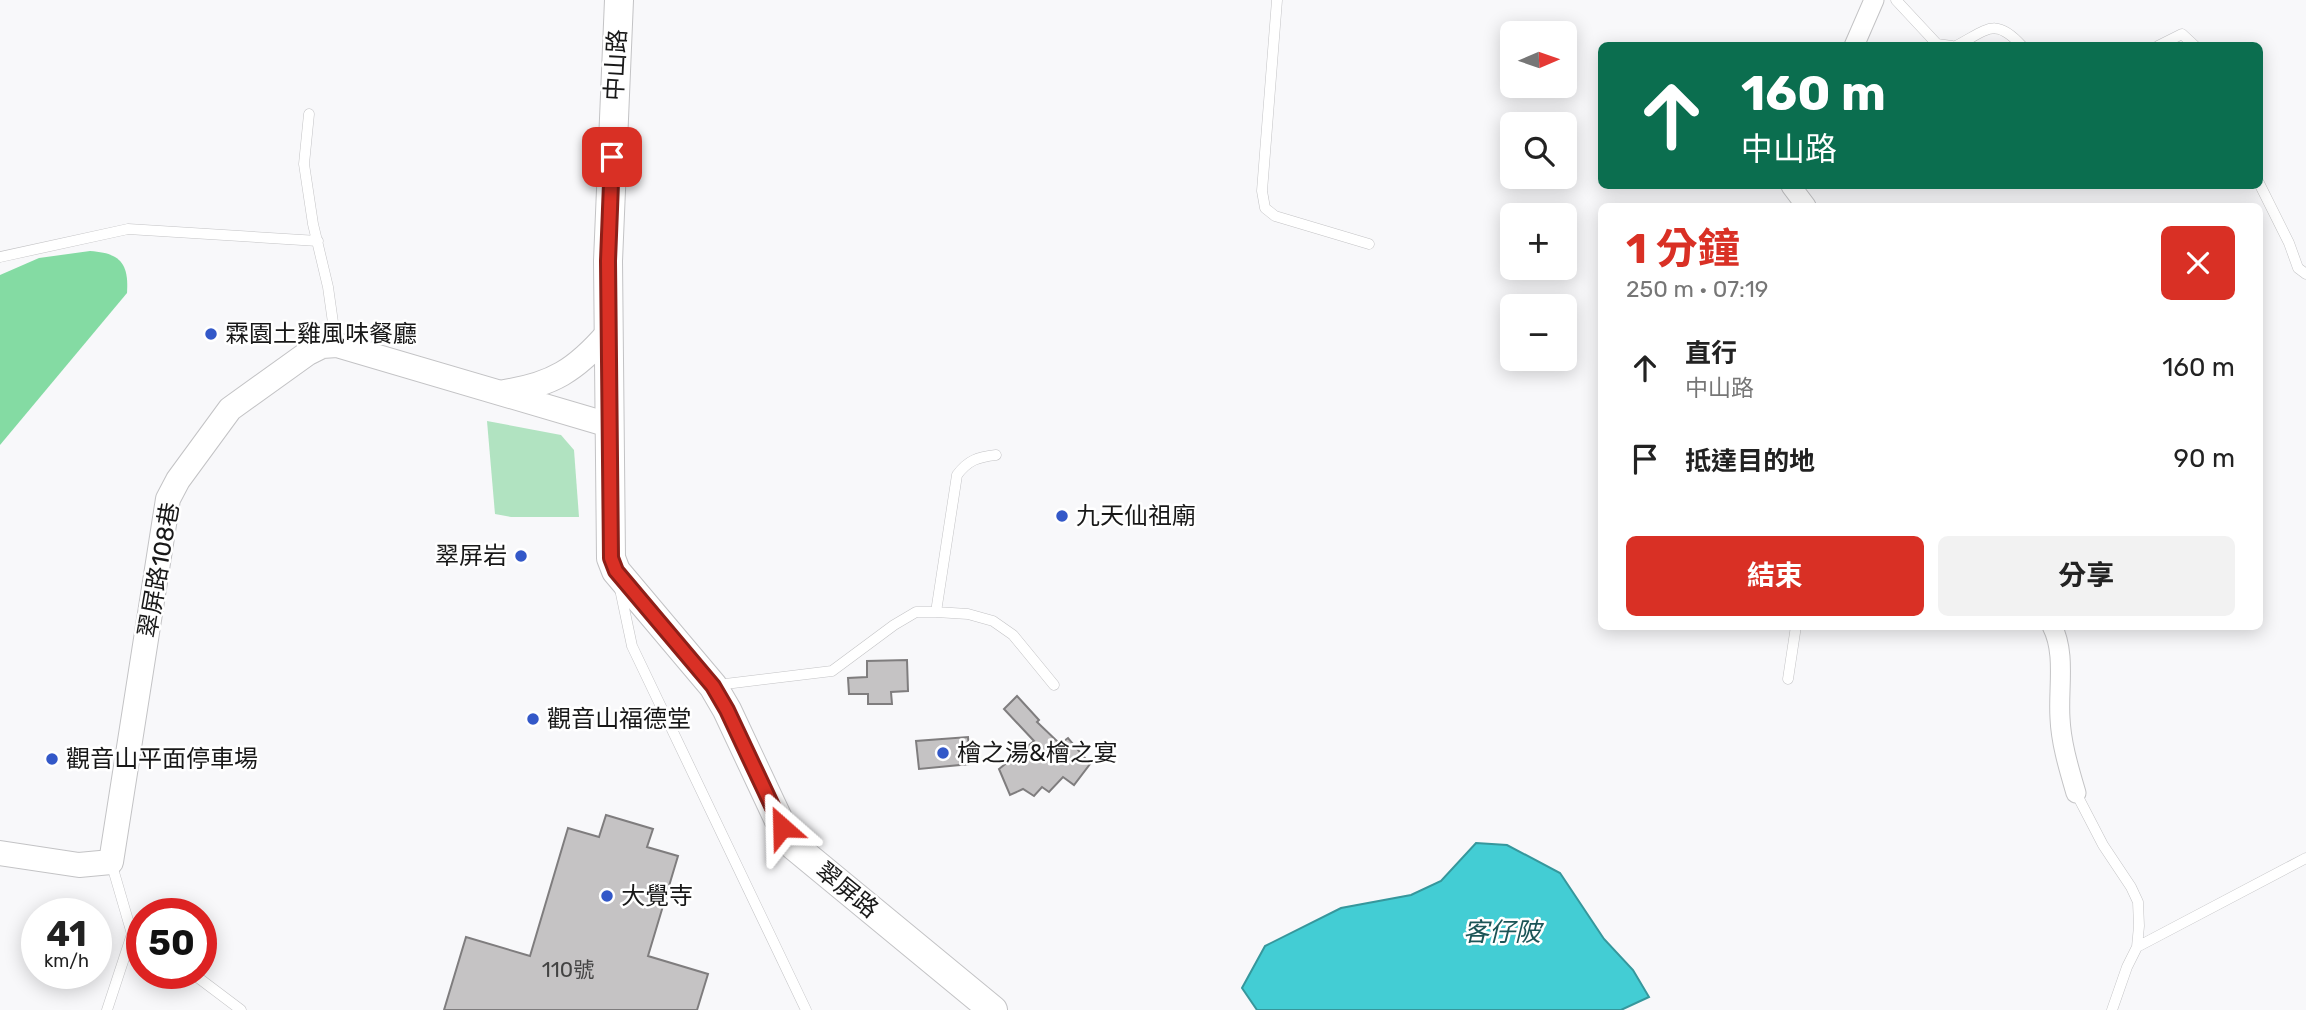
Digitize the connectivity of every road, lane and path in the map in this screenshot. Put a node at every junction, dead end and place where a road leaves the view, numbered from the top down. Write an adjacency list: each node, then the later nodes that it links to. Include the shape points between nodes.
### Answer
1 (619, 0): 17 (main road, 中山路)
2 (1277, 0): 14 (lane, via 1262,191 1265,208 1275,216)
3 (1874, 0): 5 (street)
4 (1896, 0): 6 (lane)
5 (1856, 42)
6 (1935, 42)
7 (1962, 42): 8 (lane, via 1994,27 2008,30)
8 (2018, 42)
9 (2166, 42): 10 (lane, via 2182,34)
10 (2191, 42)
11 (309, 114): 13 (lane, via 304,164)
12 (2262, 189): 16 (lane, via 2298,268)
13 (318, 242): 15 (lane, via 128,229); 18 (lane)
14 (1369, 244)
15 (0, 257)
16 (2306, 274)
17 (608, 333): 19 (street, via 586,358 555,379); 20 (main road, 中山路)
18 (337, 345): 19 (street); 32 (street, 翠屏路108巷, via 322,346 230,409 168,499)
19 (499, 393): 20 (street)
20 (609, 425): 22 (main road, via 611,558)
21 (996, 454): 23 (lane, via 976,458 957,475)
22 (616, 571): 28 (main road, 翠屏路); 39 (lane, via 632,646)
23 (936, 611): 27 (lane, via 993,621 1013,635); 28 (lane, via 916,612 832,671)
24 (1795, 630): 26 (lane)
25 (2054, 630): 29 (street, via 2060,644 2060,720)
26 (1788, 679)
27 (1054, 685)
28 (713, 686): 40 (main road, 翠屏路, via 794,846)
29 (2076, 793): 34 (lane, via 2138,902)
30 (0, 853): 32 (street, via 79,865)
31 (2306, 858): 34 (lane)
32 (111, 862): 33 (lane, 翠屏路108巷)
33 (126, 905)
34 (2137, 947): 41 (lane)
35 (126, 963): 37 (lane, 翠屏路108巷)
36 (213, 989): 38 (lane)
37 (107, 1010)
38 (241, 1010)
39 (806, 1010)
40 (993, 1010)
41 (2112, 1010)

